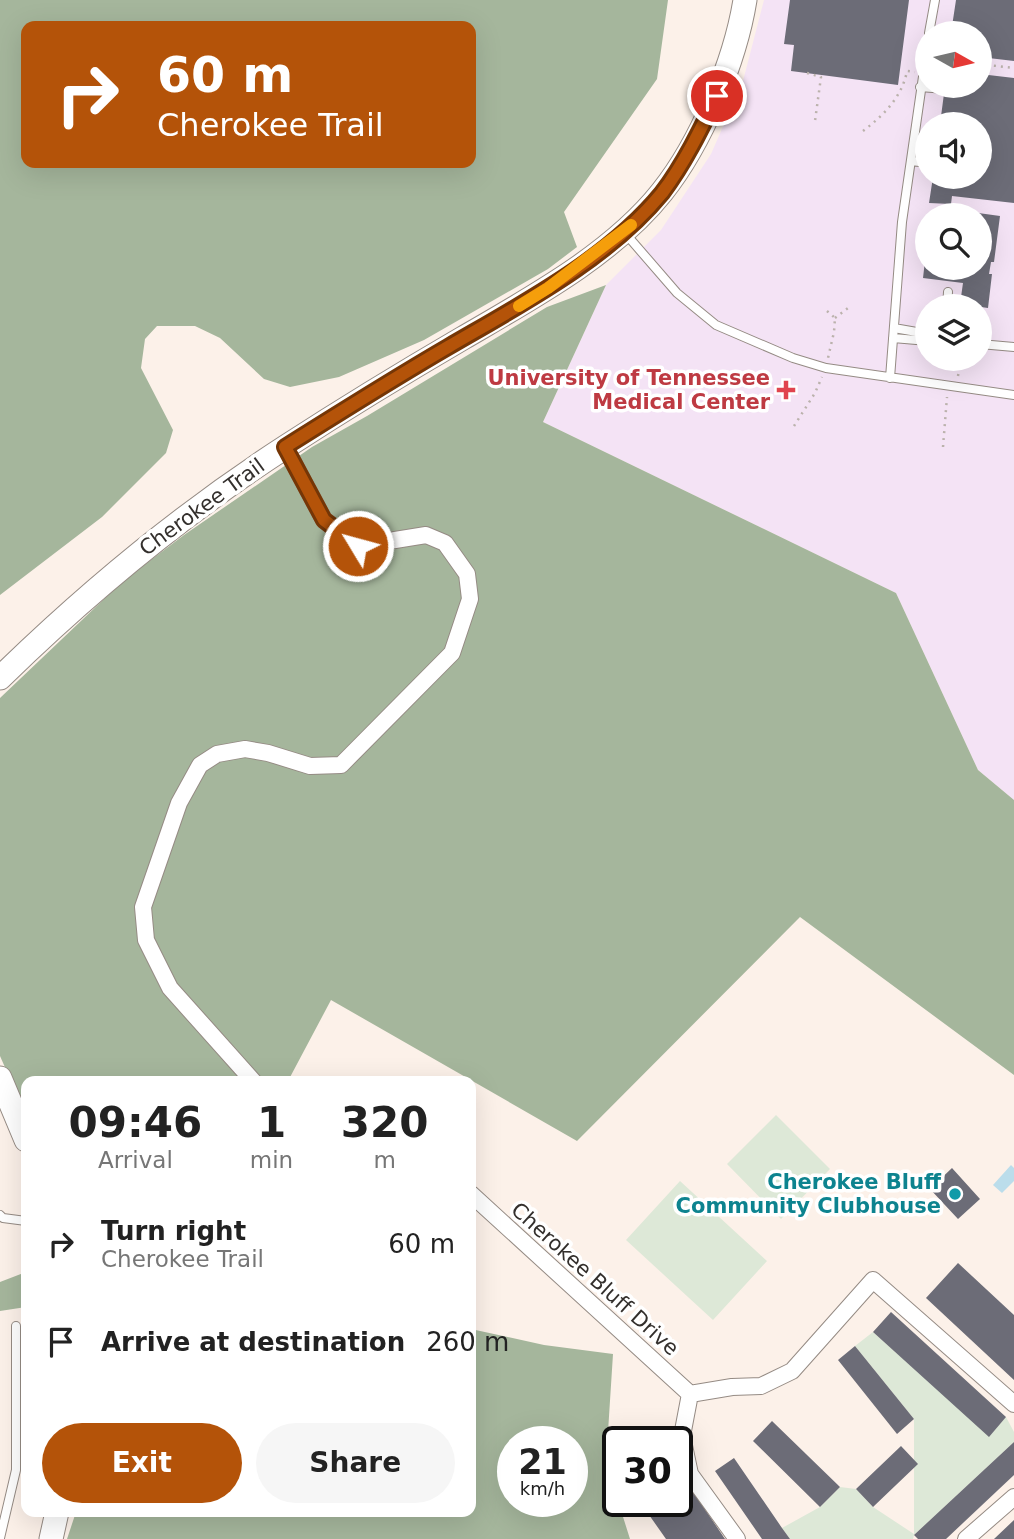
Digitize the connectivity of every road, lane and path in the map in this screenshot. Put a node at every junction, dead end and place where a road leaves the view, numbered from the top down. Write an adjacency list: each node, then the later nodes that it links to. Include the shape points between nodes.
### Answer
1 (745, 0): 13 (street, Cherokee Trail, via 729,62 698,134 662,192)
2 (935, 0): 3 (lane)
3 (931, 21)
4 (992, 65): 5 (path)
5 (1014, 68)
6 (915, 72): 10 (path, via 907,71 904,87 882,116)
7 (807, 73): 9 (path, via 821,76)
8 (919, 98): 11 (lane)
9 (815, 121)
10 (863, 131)
11 (911, 161): 12 (lane); 16 (lane)
12 (915, 161)
13 (624, 232): 23 (lane, via 677,293 716,325 806,363); 26 (street, Cherokee Trail, via 548,288)
14 (848, 308): 15 (path)
15 (835, 318)
16 (894, 328): 17 (lane); 18 (lane)
17 (915, 332)
18 (893, 338): 19 (lane); 23 (lane)
19 (915, 340)
20 (992, 345): 21 (lane)
21 (1014, 348)
22 (959, 371): 24 (path)
23 (890, 378): 24 (lane)
24 (952, 387): 25 (lane); 27 (path)
25 (1014, 395)
26 (285, 447): 28 (street, Cherokee Trail, via 136,554); 29 (street, via 324,520 358,546 426,535 445,543 467,574 470,599 452,653 341,765 310,766 245,749 217,754 200,765 180,803 143,906 146,940 170,988)
27 (943, 447)
28 (0, 678)
29 (249, 1076)
30 (0, 1078): 31 (street)
31 (21, 1128)
32 (476, 1200): 36 (street, Cherokee Bluff Drive)
33 (0, 1214): 34 (lane)
34 (21, 1220)
35 (16, 1326): 40 (lane, via 16,1470)
36 (690, 1394): 37 (street, via 761,1385 792,1371 873,1280); 42 (street, via 682,1436 690,1474)
37 (1014, 1404)
38 (1014, 1497): 43 (street)
39 (56, 1517): 41 (street)
40 (0, 1538)
41 (51, 1539)
42 (737, 1539)
43 (967, 1539)

